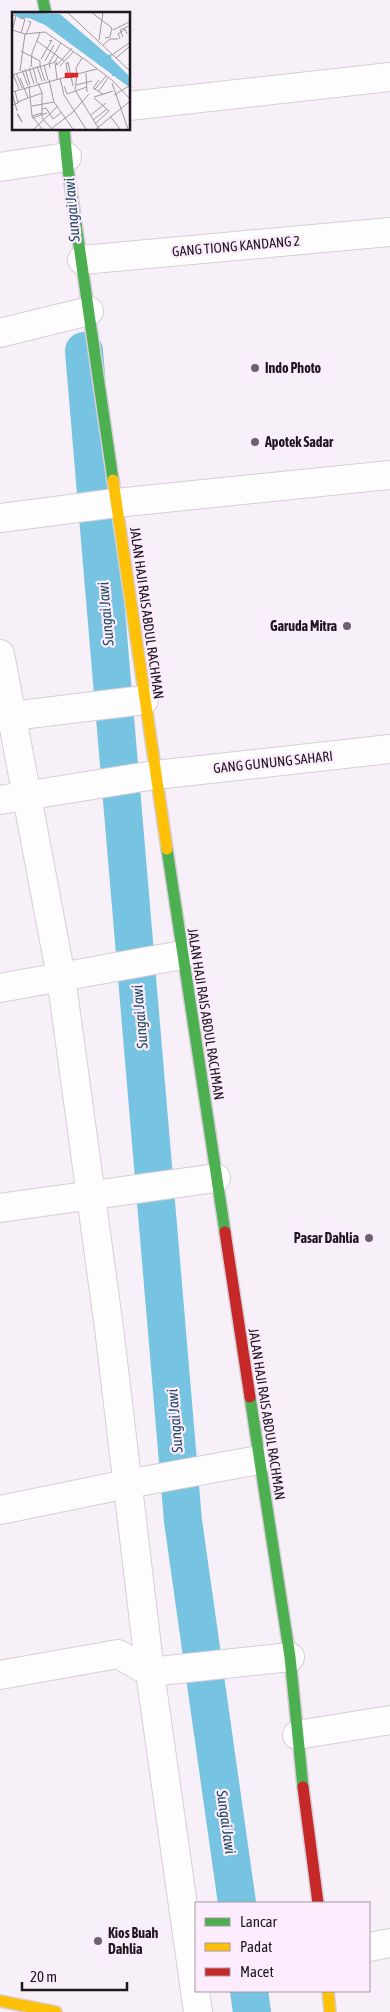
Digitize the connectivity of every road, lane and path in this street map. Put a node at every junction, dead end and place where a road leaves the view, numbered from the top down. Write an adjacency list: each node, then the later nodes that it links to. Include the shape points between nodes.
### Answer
1 (390, 77): 2 (street)
2 (130, 106)
3 (64, 130): 4 (street, JALAN HAJI RAIS ABDUL RACHMAN)
4 (66, 157): 5 (street); 7 (street, JALAN HAJI RAIS ABDUL RACHMAN)
5 (0, 167)
6 (390, 232): 7 (street, GANG TIONG KANDANG 2)
7 (82, 260): 8 (street, JALAN HAJI RAIS ABDUL RACHMAN)
8 (89, 311): 9 (street); 11 (street, JALAN HAJI RAIS ABDUL RACHMAN)
9 (13, 330)
10 (390, 475): 11 (street)
11 (116, 502): 12 (street); 14 (street, JALAN HAJI RAIS ABDUL RACHMAN)
12 (4, 518)
13 (0, 654): 15 (street)
14 (144, 700): 15 (street); 17 (street, JALAN HAJI RAIS ABDUL RACHMAN)
15 (23, 715): 18 (street)
16 (390, 749): 17 (street, GANG GUNUNG SAHARI)
17 (155, 775): 18 (street, GANG GUNUNG SAHARI); 20 (street, JALAN HAJI RAIS ABDUL RACHMAN)
18 (35, 794): 19 (street, GANG GUNUNG SAHARI); 21 (street)
19 (0, 800)
20 (182, 956): 21 (street); 23 (street, JALAN HAJI RAIS ABDUL RACHMAN)
21 (68, 975): 22 (street); 24 (street)
22 (0, 988)
23 (216, 1178): 24 (street); 26 (street, JALAN HAJI RAIS ABDUL RACHMAN)
24 (100, 1194): 25 (street); 27 (street, via 109,1328)
25 (0, 1208)
26 (259, 1460): 27 (street); 29 (street, JALAN HAJI RAIS ABDUL RACHMAN)
27 (135, 1483): 28 (street); 30 (street)
28 (0, 1510)
29 (290, 1657): 30 (street); 33 (street, JALAN HAJI RAIS ABDUL RACHMAN)
30 (160, 1671): 31 (street, via 118,1654); 37 (street)
31 (0, 1675)
32 (390, 1720): 33 (street)
33 (297, 1734): 34 (street, JALAN HAJI RAIS ABDUL RACHMAN)
34 (318, 1902)
35 (390, 1943): 36 (street)
36 (370, 1947)
37 (195, 1985)
38 (196, 1992): 42 (street)
39 (328, 1992): 43 (street)
40 (0, 2001): 41 (street)
41 (56, 2012)
42 (198, 2012)
43 (330, 2012)

